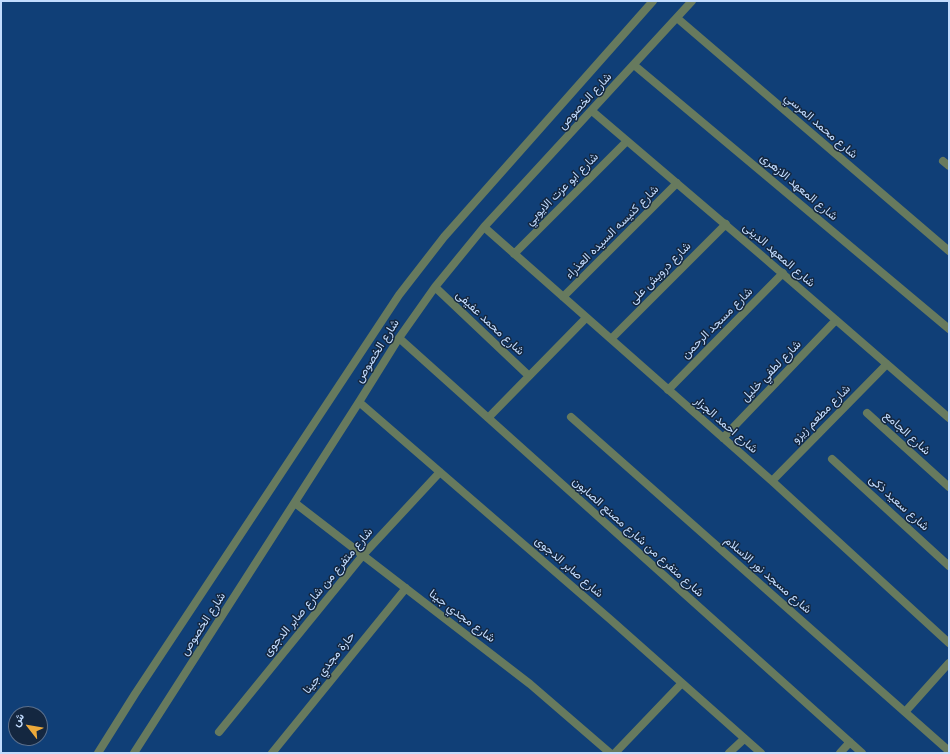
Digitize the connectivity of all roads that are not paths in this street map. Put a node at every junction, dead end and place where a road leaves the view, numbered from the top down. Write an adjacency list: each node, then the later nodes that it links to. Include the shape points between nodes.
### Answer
1 (653, 1): 45 (street, شارع الخصوص, via 444,237 399,295)
2 (692, 1): 3 (street, شارع الخصوص)
3 (677, 18): 4 (street, شارع الخصوص); 10 (street, شارع محمد المرسي)
4 (634, 65): 5 (street, شارع الخصوص); 17 (street, شارع المعهد الازهرى)
5 (592, 111): 6 (street, شارع المعهد الدينى); 9 (street, شارع الخصوص)
6 (627, 140): 7 (street, شارع المعهد الدينى); 11 (street, شارع ابو عزت الايوبي)
7 (677, 184): 8 (street, شارع المعهد الدينى); 14 (street, شارع كنيسه السيده العذراء)
8 (726, 224): 12 (street, شارع المعهد الدينى); 19 (street, شارع درويش على)
9 (484, 227): 11 (street, شارع احمد الجزار); 13 (street, شارع الخصوص)
10 (949, 251)
11 (514, 254): 14 (street, شارع احمد الجزار)
12 (783, 273): 16 (street, شارع المعهد الدينى); 22 (street, شارع مسجد الرحمن)
13 (435, 287): 18 (street, شارع الخصوص); 21 (street, شارع محمد عفيفى)
14 (563, 297): 15 (street, شارع احمد الجزار)
15 (586, 318): 19 (street, شارع احمد الجزار); 21 (street)
16 (836, 320): 20 (street, شارع المعهد الدينى); 28 (street, شارع لطفي خليل)
17 (949, 329)
18 (399, 338): 23 (street, شارع الخصوص); 26 (street, شارع متفرع من شارع مصنع الصابون)
19 (611, 339): 22 (street, شارع احمد الجزار)
20 (887, 364): 27 (street, شارع المعهد الدينى); 31 (street, شارع مطعم زيزو)
21 (529, 376): 26 (street)
22 (668, 390): 28 (street, شارع احمد الجزار)
23 (359, 402): 30 (street, شارع صابر الدجوى); 33 (street, شارع الخصوص)
24 (867, 413): 32 (street, شارع الجامع)
25 (571, 417): 40 (street, شارع مسجد نور الاسلام)
26 (488, 418): 43 (street, شارع متفرع من شارع مصنع الصابون)
27 (949, 418)
28 (723, 438): 31 (street, شارع احمد الجزار)
29 (832, 459): 35 (street, شارع سعيد ذكى)
30 (440, 472): 34 (street, شارع متفرع من شارع صابر الدجوى); 39 (street, شارع صابر الدجوى)
31 (772, 481): 37 (street, شارع احمد الجزار)
32 (949, 487)
33 (295, 503): 34 (street, شارع مجدي جينا); 46 (street, شارع الخصوص)
34 (363, 555): 36 (street, شارع مجدي جينا); 41 (street, شارع متفرع من شارع صابر الدجوى)
35 (949, 566)
36 (406, 588): 47 (street, حارة مجدي جينا); 48 (street, شارع مجدي جينا, via 530,684)
37 (949, 643)
38 (949, 663): 40 (street)
39 (682, 684): 42 (street, شارع صابر الدجوى); 49 (street)
40 (905, 712): 44 (street, شارع مسجد نور الاسلام)
41 (219, 732)
42 (744, 738): 50 (street); 51 (street, شارع صابر الدجوى)
43 (850, 742): 52 (street); 53 (street, شارع متفرع من شارع مصنع الصابون)
44 (949, 751)
45 (98, 753)
46 (134, 753)
47 (272, 753)
48 (610, 753)
49 (615, 753)
50 (729, 753)
51 (761, 753)
52 (840, 753)
53 (862, 753)

